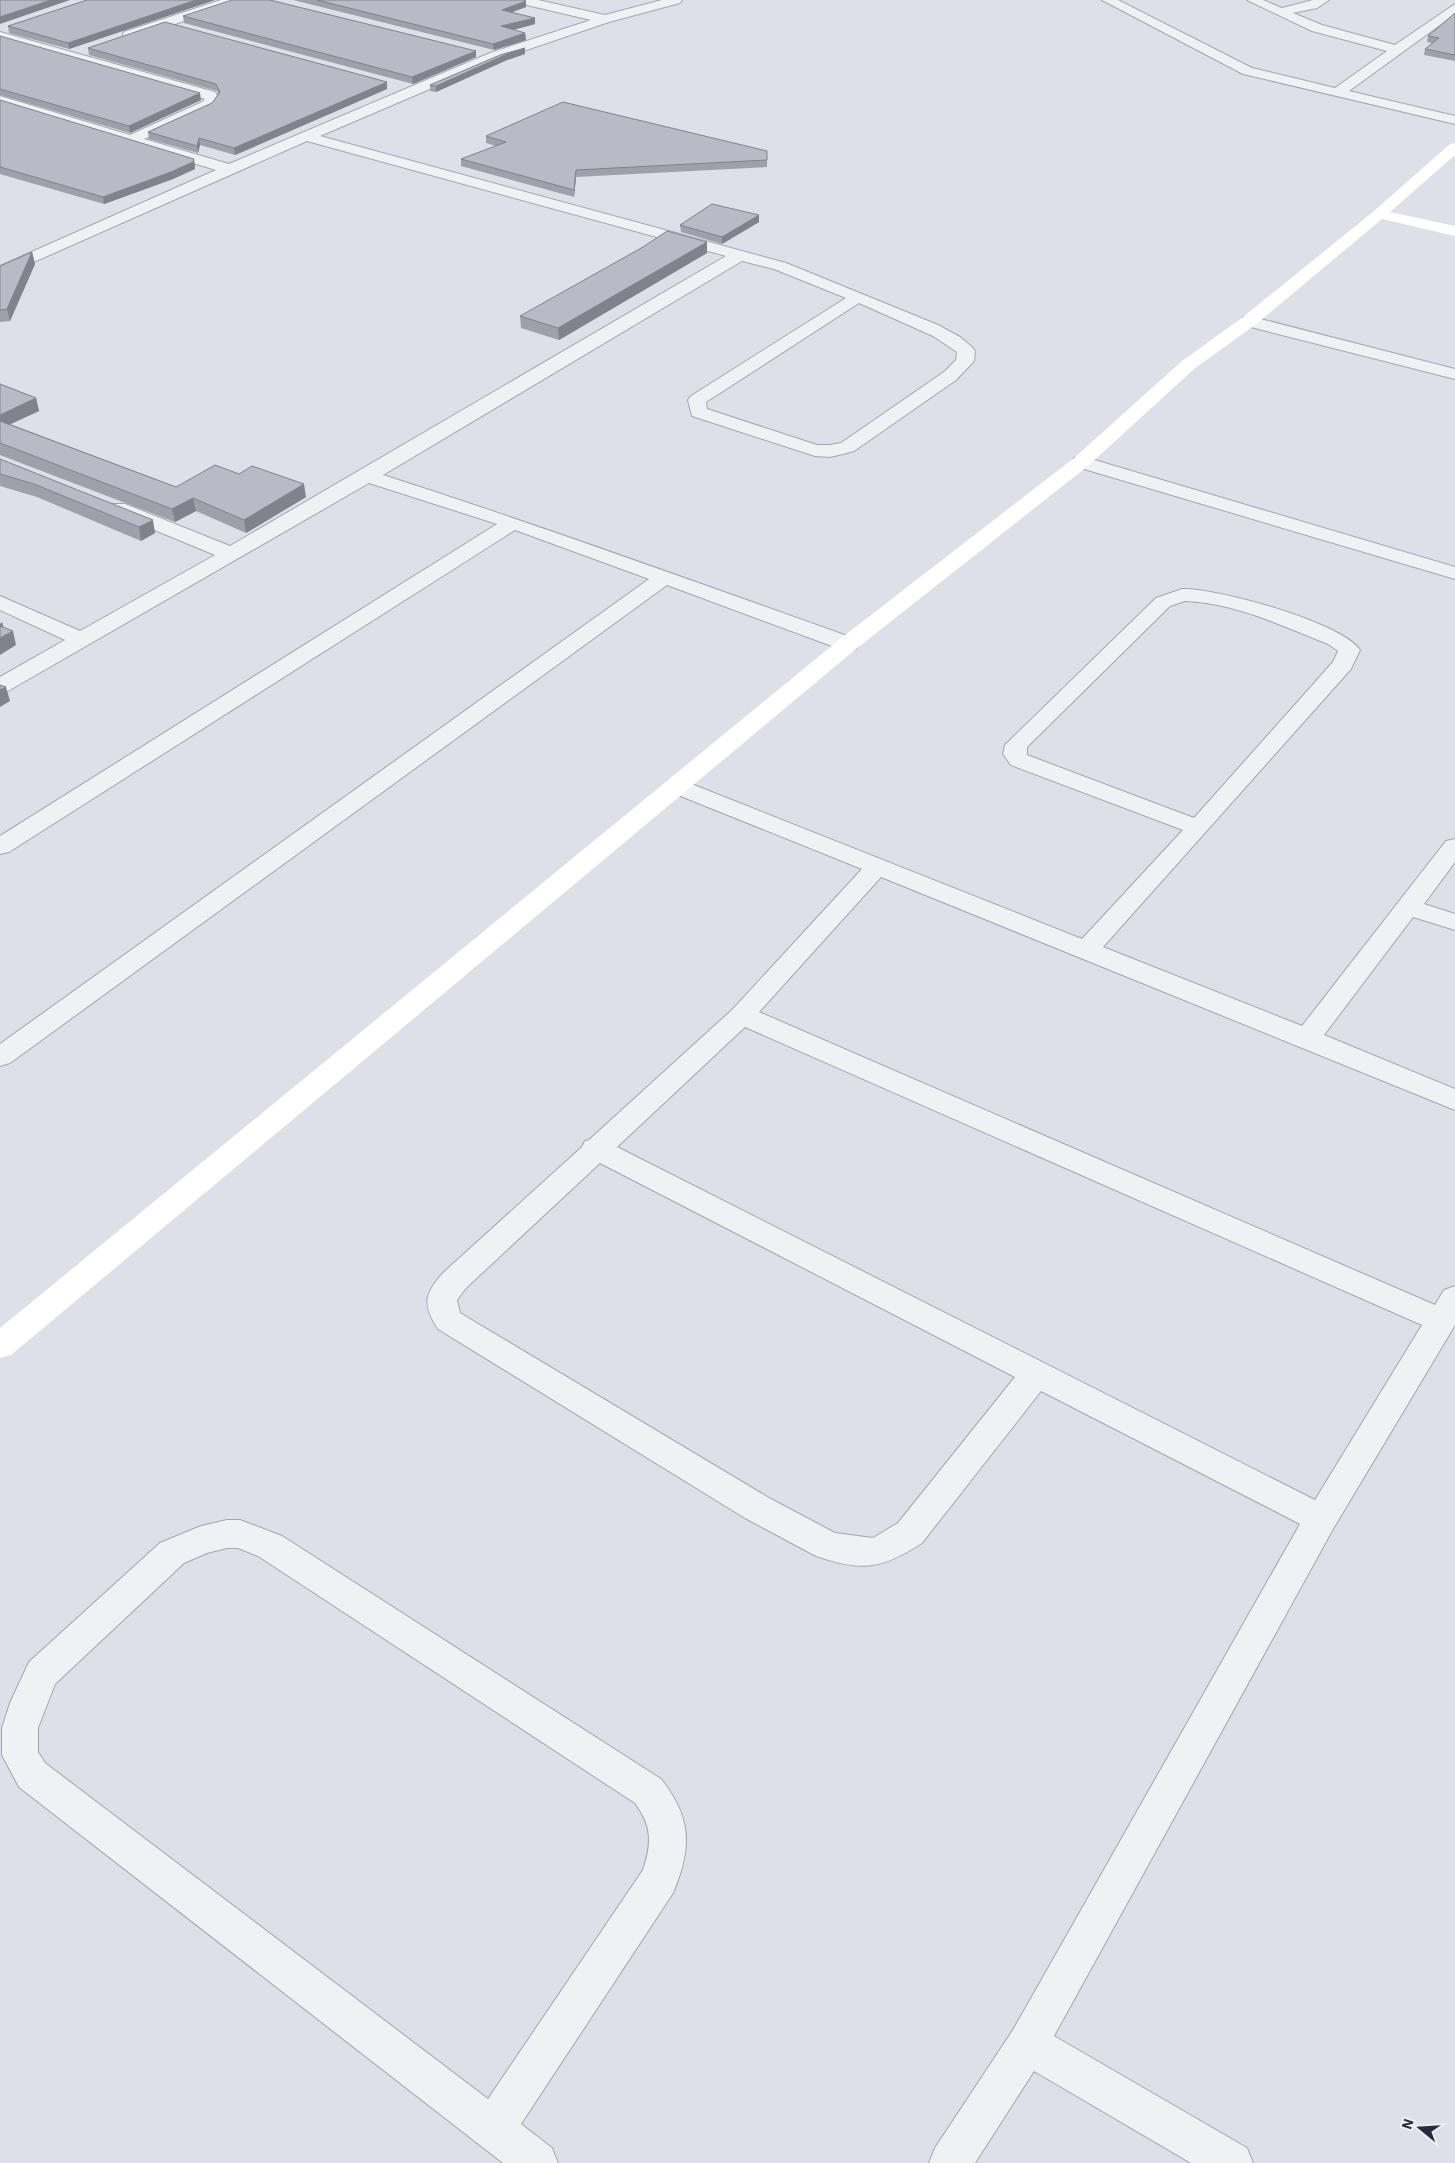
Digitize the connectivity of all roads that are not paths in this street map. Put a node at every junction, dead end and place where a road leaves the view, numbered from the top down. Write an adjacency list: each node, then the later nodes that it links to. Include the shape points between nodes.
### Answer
1 (232, 0): 10 (street)
2 (522, 0): 9 (street)
3 (676, 0): 9 (street)
4 (1108, 0): 21 (street, via 1248,71)
5 (1253, 0): 8 (street)
6 (1323, 0): 8 (street)
7 (1455, 8): 15 (street)
8 (1280, 12): 15 (street, via 1317,28)
9 (605, 19): 18 (street)
10 (165, 23): 11 (street); 13 (street)
11 (184, 28)
12 (3, 31): 17 (street)
13 (118, 39)
14 (90, 49): 17 (street)
15 (1398, 50): 21 (street)
16 (476, 51): 18 (street)
17 (71, 55): 25 (street, via 210,95 212,99 207,105)
18 (495, 56): 20 (street)
19 (396, 86): 20 (street)
20 (415, 91): 24 (street)
21 (1338, 92): 23 (street)
22 (0, 100): 25 (street)
23 (1455, 120)
24 (308, 137): 27 (street); 30 (street)
25 (132, 138): 27 (street)
26 (1455, 147): 28 (street)
27 (230, 169): 31 (street)
28 (1379, 214): 29 (street); 33 (street)
29 (1455, 231)
30 (740, 255): 32 (street, via 780,266); 36 (street)
31 (0, 272)
32 (858, 297): 32 (street, via 697,400 698,412 814,450 830,451 847,447 950,376 965,361 966,351 958,342)
33 (1248, 320): 34 (street); 35 (street, via 1179,373)
34 (1455, 374)
35 (1081, 462): 40 (street); 44 (street)
36 (367, 476): 38 (street); 39 (street)
37 (101, 502): 39 (street)
38 (513, 524): 41 (street); 49 (street)
39 (230, 553): 43 (street)
40 (1455, 573)
41 (665, 577): 44 (street); 56 (street)
42 (0, 602): 43 (street)
43 (80, 638): 45 (street)
44 (848, 644): 46 (street)
45 (0, 686)
46 (676, 786): 50 (street); 60 (street)
47 (1198, 828): 47 (street, via 1344,664 1349,650 1336,639 1234,603 1200,595 1176,597 1163,602 1016,745 1014,754 1019,760); 53 (street)
48 (1455, 846): 51 (street)
49 (0, 847)
50 (877, 867): 53 (street); 54 (street)
51 (1408, 907): 52 (street); 55 (street)
52 (1455, 922)
53 (1086, 950): 55 (street)
54 (742, 1015): 58 (street); 59 (street)
55 (1306, 1038): 57 (street)
56 (0, 1057)
57 (1455, 1100)
58 (595, 1148): 61 (street); 61 (street, via 449,1287 440,1303 441,1310 449,1321 757,1508 828,1546 875,1552 910,1533)
59 (1448, 1310): 62 (street)
60 (0, 1346)
61 (1037, 1373): 62 (street)
62 (1321, 1519): 63 (street)
63 (1027, 2044): 66 (street); 67 (street)
64 (493, 2129): 64 (street, via 32,1776 20,1756 20,1728 42,1673 172,1553 201,1540 227,1534 240,1534 270,1546 648,1791 662,1809 668,1843 659,1880); 65 (street)
65 (537, 2163)
66 (950, 2163)
67 (1232, 2163)

